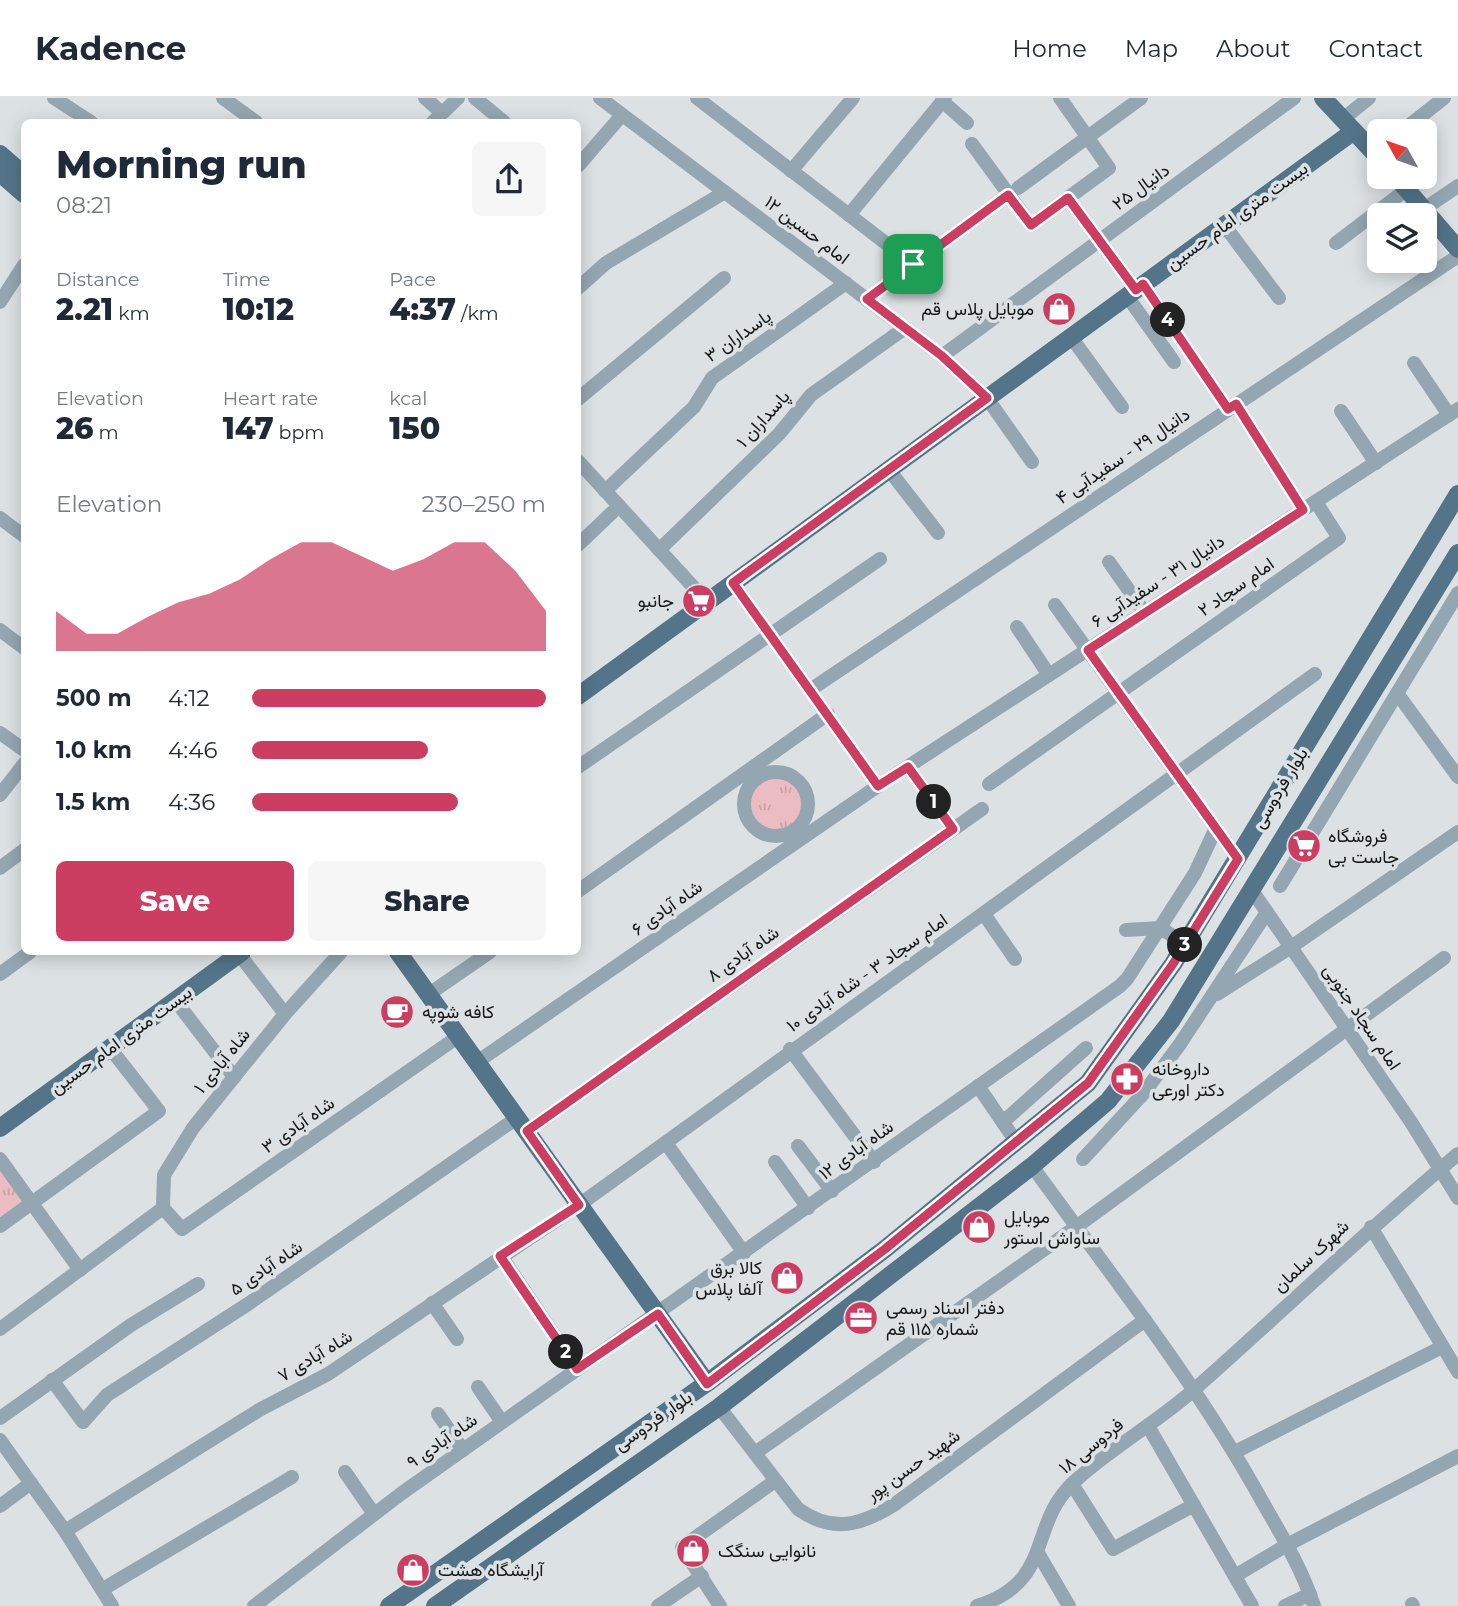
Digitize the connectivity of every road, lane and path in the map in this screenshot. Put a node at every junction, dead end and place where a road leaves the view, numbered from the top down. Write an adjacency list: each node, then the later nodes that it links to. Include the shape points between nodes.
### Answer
1 (54, 98): 18 (street)
2 (223, 98): 19 (street)
3 (425, 98): 17 (street)
4 (458, 98): 17 (street)
5 (475, 98): 20 (street)
6 (600, 98): 16 (street, امام حسین ۱۲)
7 (697, 98): 29 (street)
8 (853, 98): 29 (street)
9 (1060, 98): 24 (street)
10 (1141, 98): 24 (street)
11 (1294, 98): 44 (street, دانیال ۲۵)
12 (1323, 98): 23 (main road)
13 (1369, 98): 23 (street)
14 (1444, 98): 21 (street)
15 (944, 100): 22 (street); 41 (street)
16 (622, 115): 28 (street); 37 (street, امام حسین ۱۲)
17 (437, 117)
18 (87, 119)
19 (252, 119)
20 (500, 119)
21 (1417, 119)
22 (967, 123)
23 (1348, 125): 26 (main road); 43 (main road, بیست متری امام حسین)
24 (1088, 138): 36 (street); 38 (street, via 1109,168)
25 (972, 144): 36 (street)
26 (1367, 144)
27 (0, 154): 30 (main road)
28 (581, 163)
29 (791, 171): 41 (street)
30 (21, 172)
31 (0, 173): 35 (main road)
32 (1458, 186): 40 (street)
33 (1394, 189): 45 (street)
34 (1406, 189): 39 (main road)
35 (21, 191)
36 (1013, 191): 38 (street, via 1031,225); 48 (street)
37 (725, 192): 51 (street, امام حسین ۱۲); 52 (street, via 606,262)
38 (1068, 198): 44 (street)
39 (1419, 203)
40 (1433, 203)
41 (849, 215): 48 (street)
42 (1437, 224): 46 (main road)
43 (1224, 225): 53 (main road, بیست متری امام حسین); 54 (street)
44 (1101, 241): 53 (street); 59 (street, دانیال ۲۵)
45 (1336, 243)
46 (1458, 249)
47 (1458, 256): 65 (street, دانیال ۲۹ - سفیدآبی ۴)
48 (913, 264): 55 (street)
49 (21, 270): 56 (street)
50 (724, 278): 62 (street)
51 (846, 283): 55 (street, امام حسین ۱۲); 72 (street, پاسداران ۳, via 712,378 694,407)
52 (581, 285)
53 (1135, 290): 58 (main road, بیست متری امام حسین); 60 (street); 65 (street)
54 (1279, 298)
55 (867, 299): 57 (street, امام حسین ۱۲)
56 (0, 302)
57 (905, 328): 59 (street, امام حسین ۱۲); 81 (street, پاسداران ۱, via 810,394 779,434)
58 (1071, 337): 63 (main road, بیست متری امام حسین); 64 (street)
59 (942, 356): 63 (street, امام حسین ۱۲)
60 (1174, 362)
61 (1414, 363): 67 (street)
62 (581, 397)
63 (987, 398): 68 (street, امام حسین ۱۲); 71 (main road, بیست متری امام حسین)
64 (1122, 407)
65 (1232, 407): 76 (street); 97 (street, دانیال ۲۹ - سفیدآبی ۴)
66 (1341, 411): 70 (street)
67 (1454, 412): 70 (street, دانیال ۳۱ - سفیدآبی ۶)
68 (1032, 462)
69 (581, 463): 72 (street)
70 (1376, 463): 74 (street, دانیال ۳۱ - سفیدآبی ۶)
71 (889, 470): 78 (street); 85 (main road, بیست متری امام حسین)
72 (605, 491): 75 (street)
73 (1458, 495): 120 (main road, بلوار فردوسی)
74 (1315, 502): 76 (street, دانیال ۳۱ - سفیدآبی ۶); 98 (street, امام سجاد ۲, via 1339,538)
75 (619, 506): 80 (street); 81 (street)
76 (1303, 510): 89 (street, دانیال ۳۱ - سفیدآبی ۶)
77 (0, 518): 79 (street)
78 (938, 533)
79 (21, 534)
80 (581, 542)
81 (659, 550): 87 (street)
82 (1458, 553): 124 (main road, بلوار فردوسی)
83 (880, 559): 92 (street)
84 (1109, 562): 89 (street)
85 (733, 583): 87 (main road, بیست متری امام حسین); 92 (street)
86 (1458, 593): 99 (street)
87 (707, 602): 100 (main road, بیست متری امام حسین)
88 (1055, 605): 94 (street)
89 (1145, 613): 94 (street, دانیال ۳۱ - سفیدآبی ۶)
90 (1017, 627): 96 (street)
91 (0, 630): 93 (street)
92 (769, 633): 97 (street); 105 (street)
93 (21, 646)
94 (1088, 650): 96 (street, دانیال ۳۱ - سفیدآبی ۶); 98 (street)
95 (1315, 674): 109 (street, امام سجاد ۳ - شاه آبادی ۱۰)
96 (1049, 675): 106 (street, دانیال ۳۱ - سفیدآبی ۶)
97 (810, 690): 101 (street)
98 (1119, 693): 109 (street); 111 (street)
99 (1397, 693): 104 (street); 122 (street)
100 (581, 694)
101 (828, 714): 108 (street); 112 (street)
102 (0, 733): 103 (street)
103 (21, 748)
104 (1453, 759): 110 (street)
105 (581, 765)
106 (908, 767): 112 (street, دانیال ۳۱ - سفیدآبی ۶); 116 (street)
107 (21, 768): 113 (street)
108 (753, 775): 118 (street, via 743,807 751,826 769,836); 118 (street, via 775,772 801,784 807,813); 123 (street)
109 (1178, 775): 115 (street); 126 (street, امام سجاد ۳ - شاه آبادی ۱۰)
110 (1458, 777)
111 (989, 785)
112 (878, 786): 118 (street, شاه آبادی ۶)
113 (0, 795)
114 (982, 809): 116 (street, شاه آبادی ۸)
115 (1216, 828): 120 (street); 127 (street, شاه آبادی ۱۲, via 1195,873)
116 (953, 829): 155 (street, شاه آبادی ۸)
117 (1458, 832): 130 (street)
118 (796, 837): 150 (street, شاه آبادی ۶)
119 (21, 852): 121 (street)
120 (1238, 859): 129 (main road, بلوار فردوسی)
121 (0, 868)
122 (1280, 886)
123 (581, 889)
124 (1251, 889): 125 (street, امام سجاد جنوبی); 165 (main road, بلوار فردوسی, via 1171,1021 1124,1081 1108,1101)
125 (1267, 912): 130 (street, امام سجاد جنوبی); 142 (street)
126 (984, 914): 139 (street); 149 (street, امام سجاد ۳ - شاه آبادی ۱۰)
127 (1160, 928): 128 (street); 129 (street); 152 (street, شاه آبادی ۱۲, via 1127,979)
128 (1126, 930)
129 (1186, 943): 158 (main road, بلوار فردوسی, via 1088,1083)
130 (1291, 947): 142 (street); 145 (street, امام سجاد جنوبی)
131 (26, 955): 140 (street)
132 (231, 955): 153 (main road, بیست متری امام حسین)
133 (232, 955): 143 (main road, بیست متری امام حسین)
134 (236, 955): 144 (street)
135 (338, 955): 144 (street, شاه آبادی ۱)
136 (400, 955): 141 (main road)
137 (485, 955): 141 (street)
138 (1444, 958): 145 (street)
139 (1015, 959)
140 (0, 974)
141 (429, 994): 146 (main road)
142 (1213, 996): 162 (street, via 1143,1094)
143 (176, 1000): 147 (main road, بیست متری امام حسین); 151 (street)
144 (285, 1014): 151 (street, شاه آبادی ۱)
145 (1347, 1029): 166 (street, امام سجاد جنوبی); 174 (street)
146 (458, 1036): 150 (main road); 171 (street, شاه آبادی ۳, via 182,1229)
147 (110, 1048): 156 (main road, بیست متری امام حسین); 169 (street, via 159,1111)
148 (1086, 1048): 154 (street)
149 (790, 1049): 157 (street, امام سجاد ۳ - شاه آبادی ۱۰); 164 (street)
150 (477, 1062): 155 (main road)
151 (234, 1077): 171 (street, شاه آبادی ۱, via 193,1128 164,1175)
152 (978, 1086): 154 (street); 164 (street, شاه آبادی ۱۲)
153 (0, 1113)
154 (1003, 1122): 158 (street)
155 (522, 1125): 170 (main road); 188 (street, شاه آبادی ۵, via 107,1395 83,1422)
156 (0, 1128)
157 (666, 1143): 170 (street, امام سجاد ۳ - شاه آبادی ۱۰); 176 (street)
158 (1017, 1143): 189 (main road, بلوار فردوسی)
159 (798, 1146): 167 (street)
160 (1458, 1154): 166 (street, شهرک سلمان)
161 (0, 1159): 169 (street)
162 (1083, 1159)
163 (775, 1162): 172 (street)
164 (874, 1162): 167 (street, شاه آبادی ۱۲)
165 (1032, 1166): 174 (street); 192 (main road, بلوار فردوسی)
166 (1441, 1168): 168 (street, امام سجاد جنوبی); 175 (street, شهرک سلمان)
167 (832, 1191): 172 (street, شاه آبادی ۱۲)
168 (1458, 1198)
169 (31, 1203): 173 (street); 178 (street)
170 (579, 1205): 177 (street, شاه آبادی ۷); 181 (main road)
171 (163, 1208): 178 (street)
172 (808, 1208): 176 (street, شاه آبادی ۱۲)
173 (0, 1226)
174 (1076, 1227): 182 (street); 200 (street)
175 (1371, 1227): 185 (street); 191 (street, شهرک سلمان)
176 (744, 1253): 181 (street, شاه آبادی ۱۲)
177 (500, 1256): 180 (street, شاه آبادی ۷); 186 (street)
178 (80, 1270): 183 (street)
179 (198, 1284): 188 (street)
180 (432, 1303): 184 (street); 210 (street, شاه آبادی ۷, via 328,1374 261,1409)
181 (658, 1314): 186 (street, شاه آبادی ۹); 189 (main road)
182 (1145, 1320): 191 (street); 204 (street, شهید حسن پور, via 868,1520 843,1527 813,1520)
183 (0, 1329)
184 (457, 1339)
185 (1442, 1347): 187 (street); 199 (street)
186 (577, 1369): 195 (street, شاه آبادی ۹)
187 (1458, 1372)
188 (52, 1380): 194 (street)
189 (707, 1384): 219 (main road, بلوار فردوسی)
190 (478, 1387): 195 (street)
191 (1194, 1390): 196 (street, فردوسی ۱۸); 199 (street)
192 (719, 1407): 200 (street, شهید حسن پور); 220 (main road, بلوار فردوسی)
193 (438, 1414): 198 (street)
194 (0, 1418)
195 (502, 1422): 198 (street, شاه آبادی ۹)
196 (1148, 1426): 206 (street, فردوسی ۱۸); 207 (street)
197 (0, 1440): 205 (street)
198 (463, 1450): 209 (street, شاه آبادی ۹)
199 (1235, 1452): 211 (street)
200 (755, 1453): 204 (street, شهید حسن پور)
201 (1458, 1456): 211 (street)
202 (345, 1472): 209 (street)
203 (292, 1477): 215 (street)
204 (775, 1481): 213 (street, via 682,1547)
205 (31, 1483): 208 (street); 210 (street)
206 (1072, 1484): 207 (street, via 1113,1549); 212 (street, فردوسی ۱۸, via 1052,1511)
207 (1194, 1505): 214 (street)
208 (0, 1506)
209 (374, 1514): 218 (street, شاه آبادی ۹)
210 (65, 1531): 215 (street)
211 (1287, 1545): 214 (street); 216 (street)
212 (1038, 1553): 223 (street, فردوسی ۱۸, via 1017,1584); 224 (street)
213 (702, 1576): 221 (street); 222 (street)
214 (1235, 1576): 225 (street)
215 (103, 1589): 217 (street)
216 (1312, 1600): 226 (street)
217 (112, 1606)
218 (254, 1606)
219 (389, 1606)
220 (435, 1606)
221 (658, 1606)
222 (720, 1606)
223 (977, 1606)
224 (1069, 1606)
225 (1252, 1606)
226 (1285, 1606)

